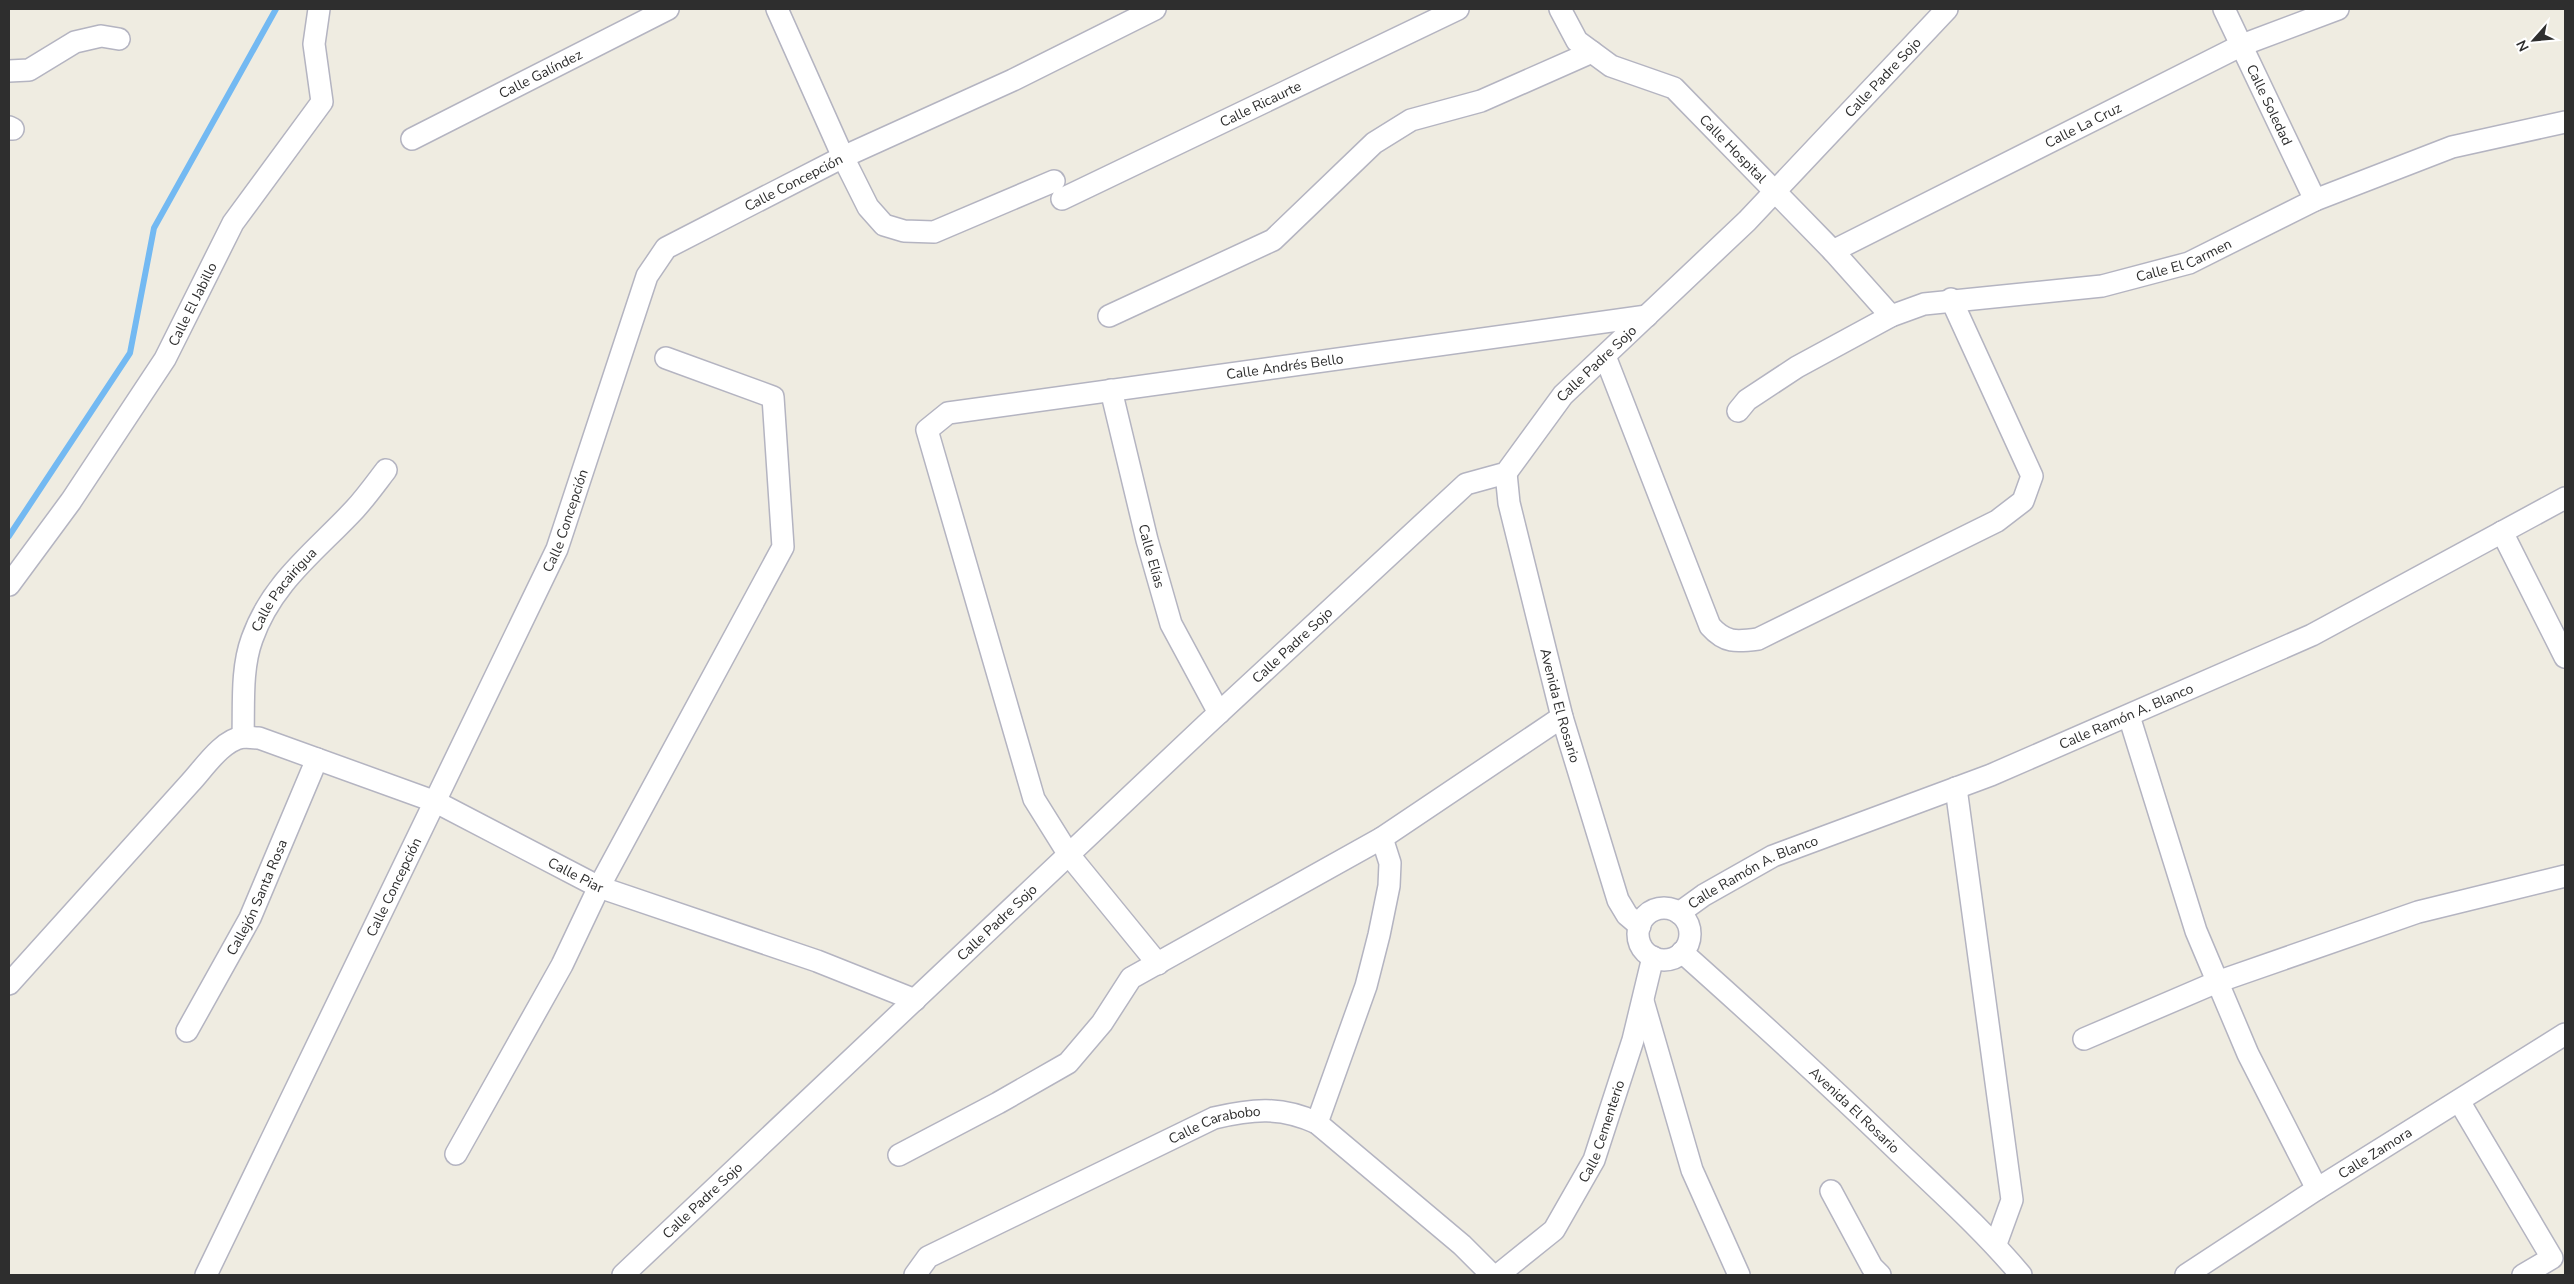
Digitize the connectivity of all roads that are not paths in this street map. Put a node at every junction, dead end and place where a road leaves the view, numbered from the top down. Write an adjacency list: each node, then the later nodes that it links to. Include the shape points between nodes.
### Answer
1 (319, 9): 32 (street, Calle El Jabillo, via 314,44 322,102 233,223 164,359 71,502)
2 (668, 9): 15 (street, Calle Galíndez)
3 (776, 9): 16 (street, Calle Ricaurte)
4 (1155, 9): 16 (street, Calle Concepción, via 1013,80)
5 (1458, 9): 16 (street, Calle Ricaurte, via 1058,190 934,232 904,231 884,225 868,207)
6 (1560, 9): 12 (street, Calle Hospital, via 1577,41)
7 (1947, 9): 17 (street, Calle Padre Sojo)
8 (2224, 9): 11 (street, Calle Soledad)
9 (2338, 9): 11 (street, Calle La Cruz)
10 (119, 39): 13 (street, via 101,36 74,42 29,70)
11 (2242, 45): 18 (street, Calle Soledad); 19 (street, Calle La Cruz)
12 (1592, 52): 17 (street, Calle Hospital, via 1611,66 1674,88); 21 (street, via 1481,101 1411,120 1374,143 1273,240)
13 (9, 71)
14 (2565, 122): 18 (street, Calle El Carmen, via 2452,147)
15 (412, 139)
16 (843, 156): 40 (street, Calle Concepción, via 666,248 657,258 646,276 557,549)
17 (1775, 192): 19 (street, Calle Hospital); 22 (street, Calle Padre Sojo)
18 (2315, 200): 20 (street, Calle El Carmen, via 2179,266 2102,286)
19 (1833, 251): 23 (street, Calle Hospital)
20 (1951, 299): 23 (street, Calle El Carmen, via 1924,304); 24 (street, via 2032,476 2022,501 1997,522 1758,639 1739,642 1720,637 1710,626)
21 (1109, 316)
22 (1647, 316): 24 (street, Calle Padre Sojo); 26 (street, Calle Andrés Bello)
23 (1891, 316): 27 (street, Calle El Carmen, via 1797,367 1747,400)
24 (1605, 356): 29 (street, Calle Padre Sojo, via 1563,395)
25 (666, 358): 44 (street, via 773,397 783,547)
26 (1111, 390): 34 (street, Calle Elías, via 1171,624); 42 (street, Calle Andrés Bello, via 948,413 927,430 1034,799)
27 (1738, 411)
28 (386, 470): 37 (street, Calle Pacairigua, via 356,508 283,581 262,614 246,663)
29 (1506, 473): 34 (street, Calle Padre Sojo, via 1466,484); 36 (street, Avenida El Rosario, via 1509,503)
30 (2565, 498): 31 (street, Calle Ramón A. Blanco)
31 (2502, 532): 33 (street); 35 (street, Calle Ramón A. Blanco, via 2312,635)
32 (9, 585)
33 (2565, 656)
34 (1219, 713): 42 (street, Calle Padre Sojo)
35 (2129, 716): 39 (street, Calle Ramón A. Blanco); 50 (street, via 2196,931)
36 (1562, 717): 41 (street); 46 (street, Avenida El Rosario, via 1618,900 1627,915)
37 (243, 737): 38 (street, Calle Piar, via 259,738); 51 (street, via 231,742 190,783)
38 (317, 758): 40 (street, Calle Piar); 54 (street, Callejón Santa Rosa, via 250,918)
39 (1956, 788): 45 (street, Calle Ramón A. Blanco, via 1773,856 1704,894); 63 (street, via 2012,1200)
40 (436, 802): 44 (street, Calle Piar); 64 (street, Calle Concepción)
41 (1382, 838): 49 (street); 58 (street, via 1390,863 1379,935 1366,986)
42 (1069, 855): 49 (street); 53 (street, Calle Padre Sojo)
43 (2565, 876): 50 (street, via 2418,912)
44 (599, 887): 53 (street, Calle Piar, via 817,961); 59 (street, via 562,966)
45 (1678, 913): 46 (street, via 1668,908 1656,909 1646,915); 47 (street, via 1687,922 1690,934)
46 (1640, 926): 48 (street, Avenida El Rosario, via 1640,942)
47 (1682, 952): 48 (street, via 1668,959); 63 (street, Avenida El Rosario, via 1788,1046)
48 (1653, 957): 52 (street, Calle Cementerio)
49 (1158, 964): 60 (street, via 1131,978 1102,1023 1068,1063)
50 (2218, 982): 56 (street); 61 (street, via 2248,1054)
51 (9, 984)
52 (1642, 998): 68 (street, Calle Cementerio, via 1594,1160 1554,1230); 69 (street, via 1692,1170)
53 (916, 1000): 65 (street, Calle Padre Sojo)
54 (187, 1031)
55 (2565, 1034): 57 (street, Calle Zamora)
56 (2084, 1039)
57 (2459, 1100): 61 (street, Calle Zamora); 73 (street, via 2552,1258)
58 (1318, 1123): 66 (street, Calle Carabobo, via 1297,1113 1262,1109 1214,1118 928,1257); 67 (street, Calle Carabobo)
59 (456, 1154)
60 (899, 1155)
61 (2317, 1190): 72 (street, Calle Zamora)
62 (1831, 1191): 70 (street, via 1872,1267)
63 (1996, 1244): 71 (street, Avenida El Rosario)
64 (206, 1275)
65 (623, 1275)
66 (915, 1275)
67 (1492, 1275)
68 (1498, 1275)
69 (1739, 1275)
70 (1880, 1275)
71 (2021, 1275)
72 (2186, 1275)
73 (2523, 1275)

